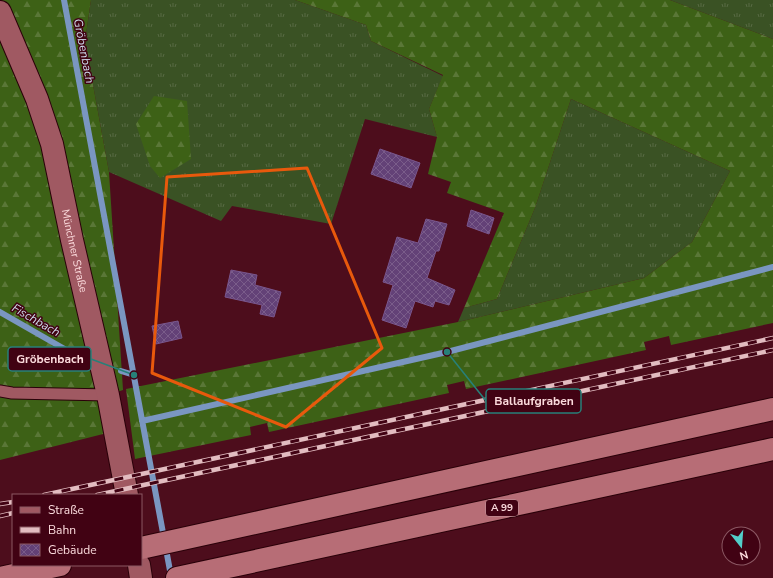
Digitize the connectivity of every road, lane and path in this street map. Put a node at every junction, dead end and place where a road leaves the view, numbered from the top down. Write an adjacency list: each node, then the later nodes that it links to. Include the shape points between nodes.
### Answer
1 (0, 12): 3 (street, Münchner Straße, via 34,92 52,144)
2 (0, 391): 3 (lane)
3 (108, 395): 6 (street, Münchner Straße)
4 (773, 409): 7 (highway)
5 (773, 449): 12 (highway, A 99)
6 (126, 494)
7 (142, 548)
8 (55, 566): 10 (highway)
9 (139, 566): 11 (street)
10 (0, 578)
11 (141, 578)
12 (177, 578)

